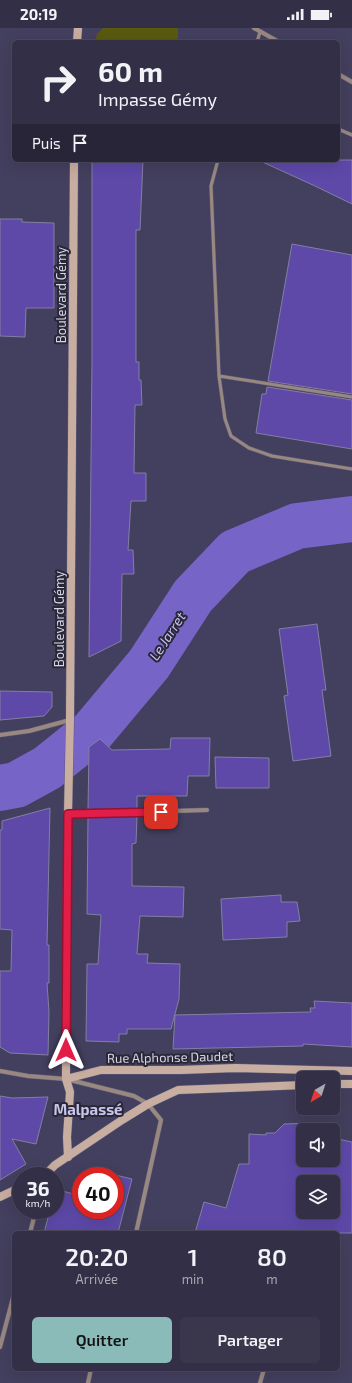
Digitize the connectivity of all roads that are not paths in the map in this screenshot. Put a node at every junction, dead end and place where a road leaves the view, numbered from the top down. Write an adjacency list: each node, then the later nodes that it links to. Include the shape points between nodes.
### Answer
1 (254, 28): 3 (street)
2 (80, 30): 4 (street)
3 (260, 32): 5 (lane); 6 (street)
4 (78, 40)
5 (258, 40)
6 (275, 40)
7 (340, 75): 8 (street)
8 (352, 82)
9 (340, 129): 10 (lane)
10 (352, 135)
11 (74, 162): 16 (street, Boulevard Gémy)
12 (217, 162): 13 (lane, via 211,186)
13 (219, 376): 14 (lane); 15 (lane, via 225,419 231,436 249,448 272,456)
14 (352, 397)
15 (352, 469)
16 (70, 720): 17 (street, via 30,731); 19 (street, Boulevard Gémy)
17 (0, 735)
18 (208, 810): 19 (street)
19 (68, 814): 22 (street, Boulevard Gémy)
20 (0, 1071): 22 (street)
21 (352, 1071): 22 (street, Rue Alphonse Daudet, via 235,1068 101,1070)
22 (66, 1079): 26 (street, via 134,1096); 27 (street, Boulevard Gémy, via 70,1092)
23 (340, 1084): 24 (street)
24 (352, 1084)
25 (296, 1085): 26 (street, via 178,1090)
26 (148, 1104): 27 (street); 33 (street, via 161,1120)
27 (68, 1157): 28 (street)
28 (53, 1167)
29 (12, 1191): 30 (street)
30 (0, 1197)
31 (34, 1219): 32 (street)
32 (31, 1231)
33 (136, 1231)
34 (12, 1302): 35 (street)
35 (0, 1347)
36 (91, 1371): 38 (street)
37 (263, 1371): 39 (street)
38 (88, 1383)
39 (260, 1383)

